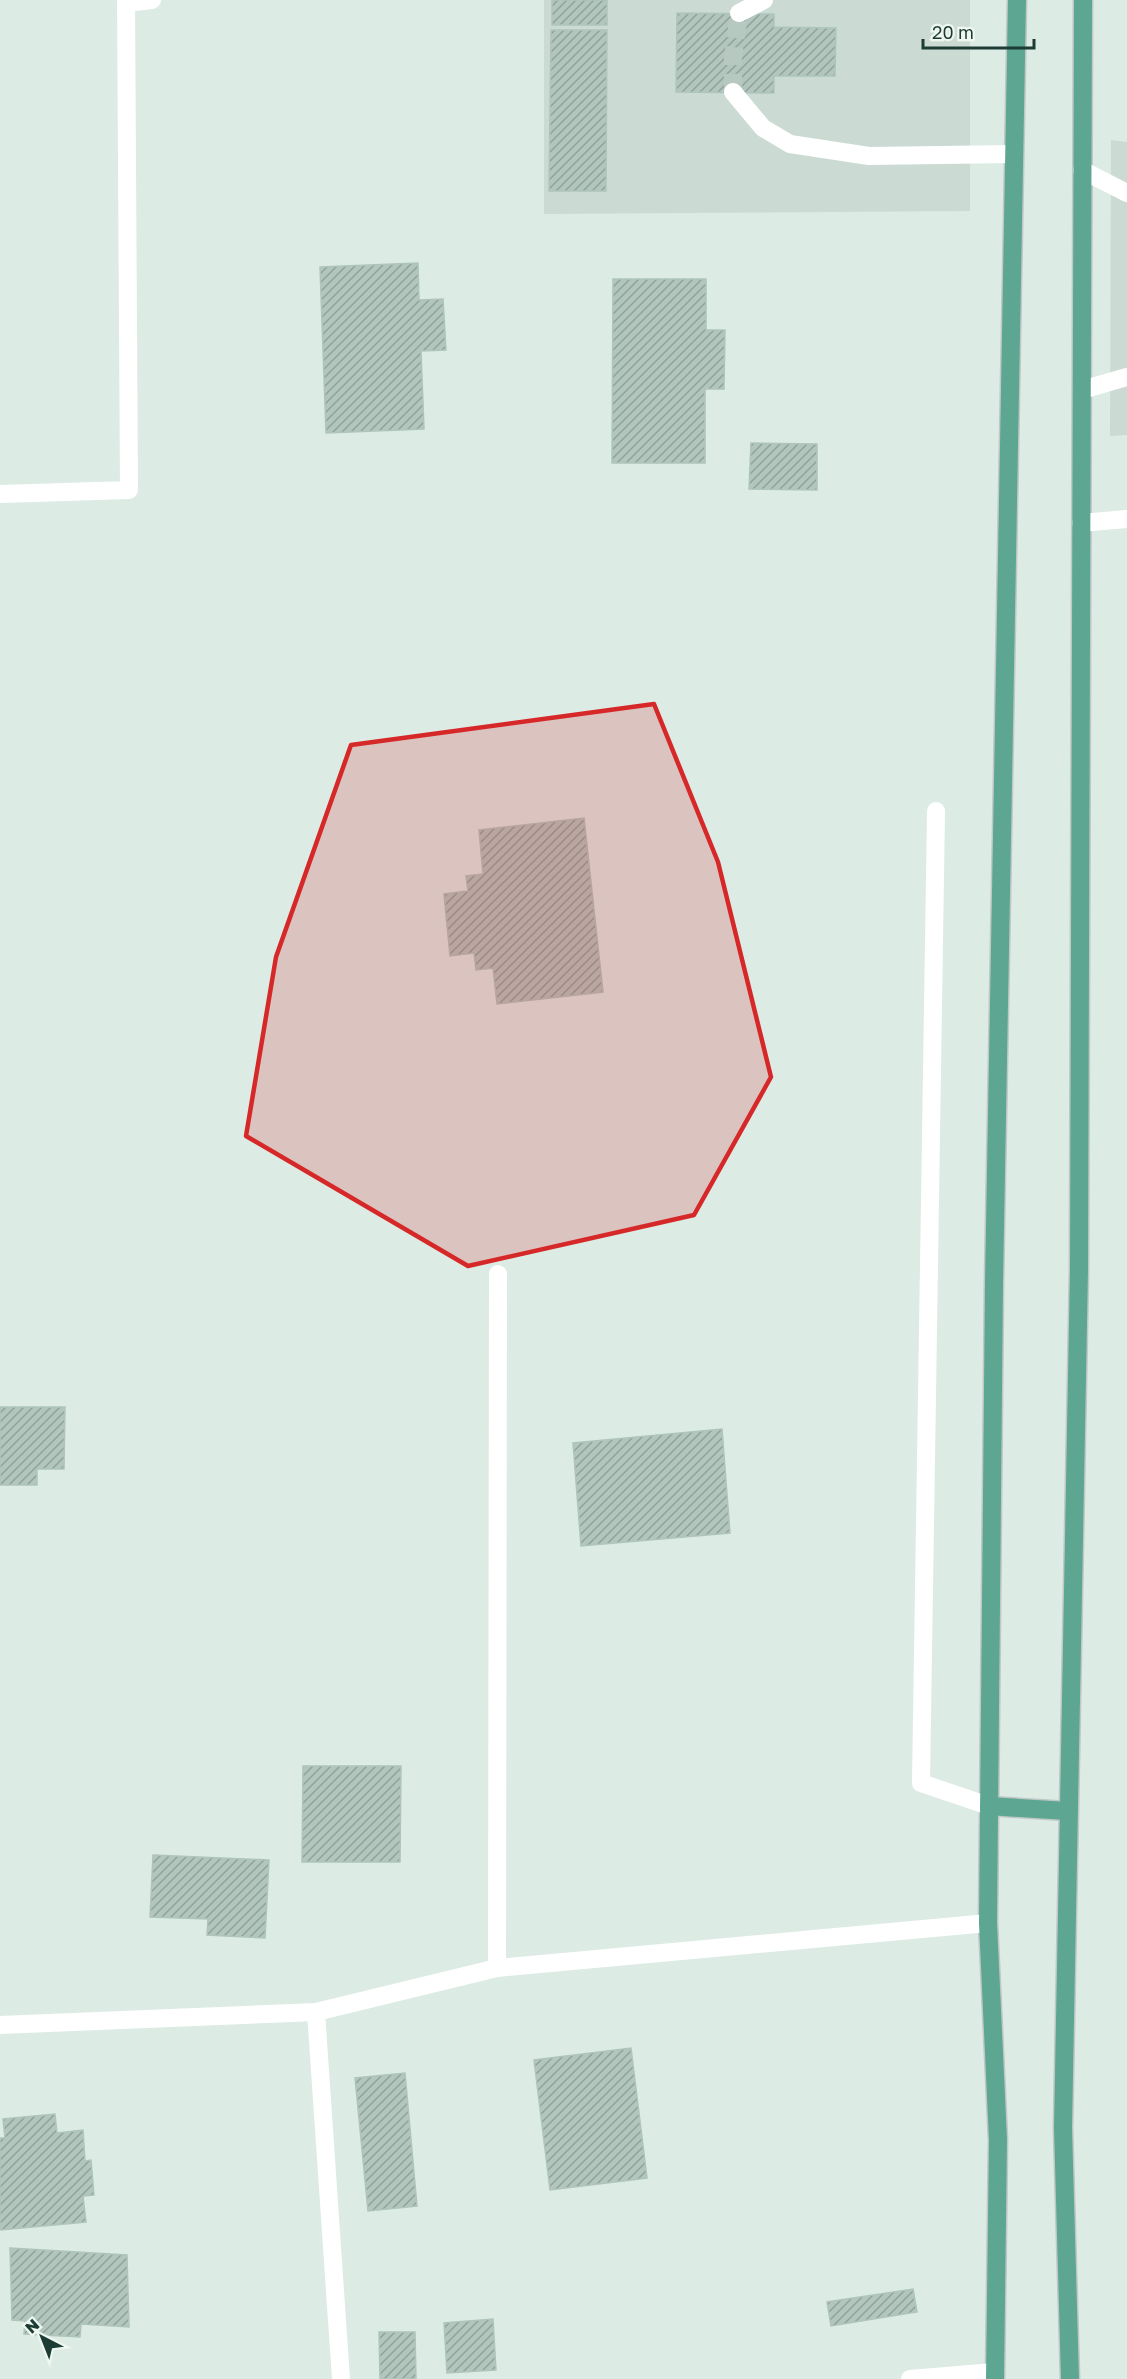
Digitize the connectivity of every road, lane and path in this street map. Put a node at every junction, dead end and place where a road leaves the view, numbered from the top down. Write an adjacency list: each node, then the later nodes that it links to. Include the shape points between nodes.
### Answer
1 (152, 0): 5 (street)
2 (764, 0): 6 (street)
3 (1017, 0): 8 (main road)
4 (1083, 0): 9 (main road)
5 (126, 2): 13 (street, via 129,490)
6 (739, 14)
7 (733, 92): 8 (street, via 763,128 790,144 868,156)
8 (1013, 154): 18 (main road)
9 (1082, 170): 10 (street); 12 (main road)
10 (1127, 194)
11 (1127, 377): 12 (street)
12 (1082, 390): 15 (main road)
13 (0, 494)
14 (1127, 519): 15 (street)
15 (1081, 523): 19 (main road, via 1079,1270)
16 (936, 811): 18 (street, via 921,1783)
17 (498, 1274): 21 (street)
18 (989, 1806): 19 (main road); 20 (main road)
19 (1068, 1811): 27 (main road, via 1063,2128)
20 (988, 1923): 21 (street); 24 (main road, via 998,2140)
21 (497, 1968): 22 (street)
22 (316, 2012): 23 (street); 25 (street)
23 (0, 2025)
24 (994, 2375): 26 (street)
25 (341, 2379)
26 (910, 2379)
27 (1070, 2379)

